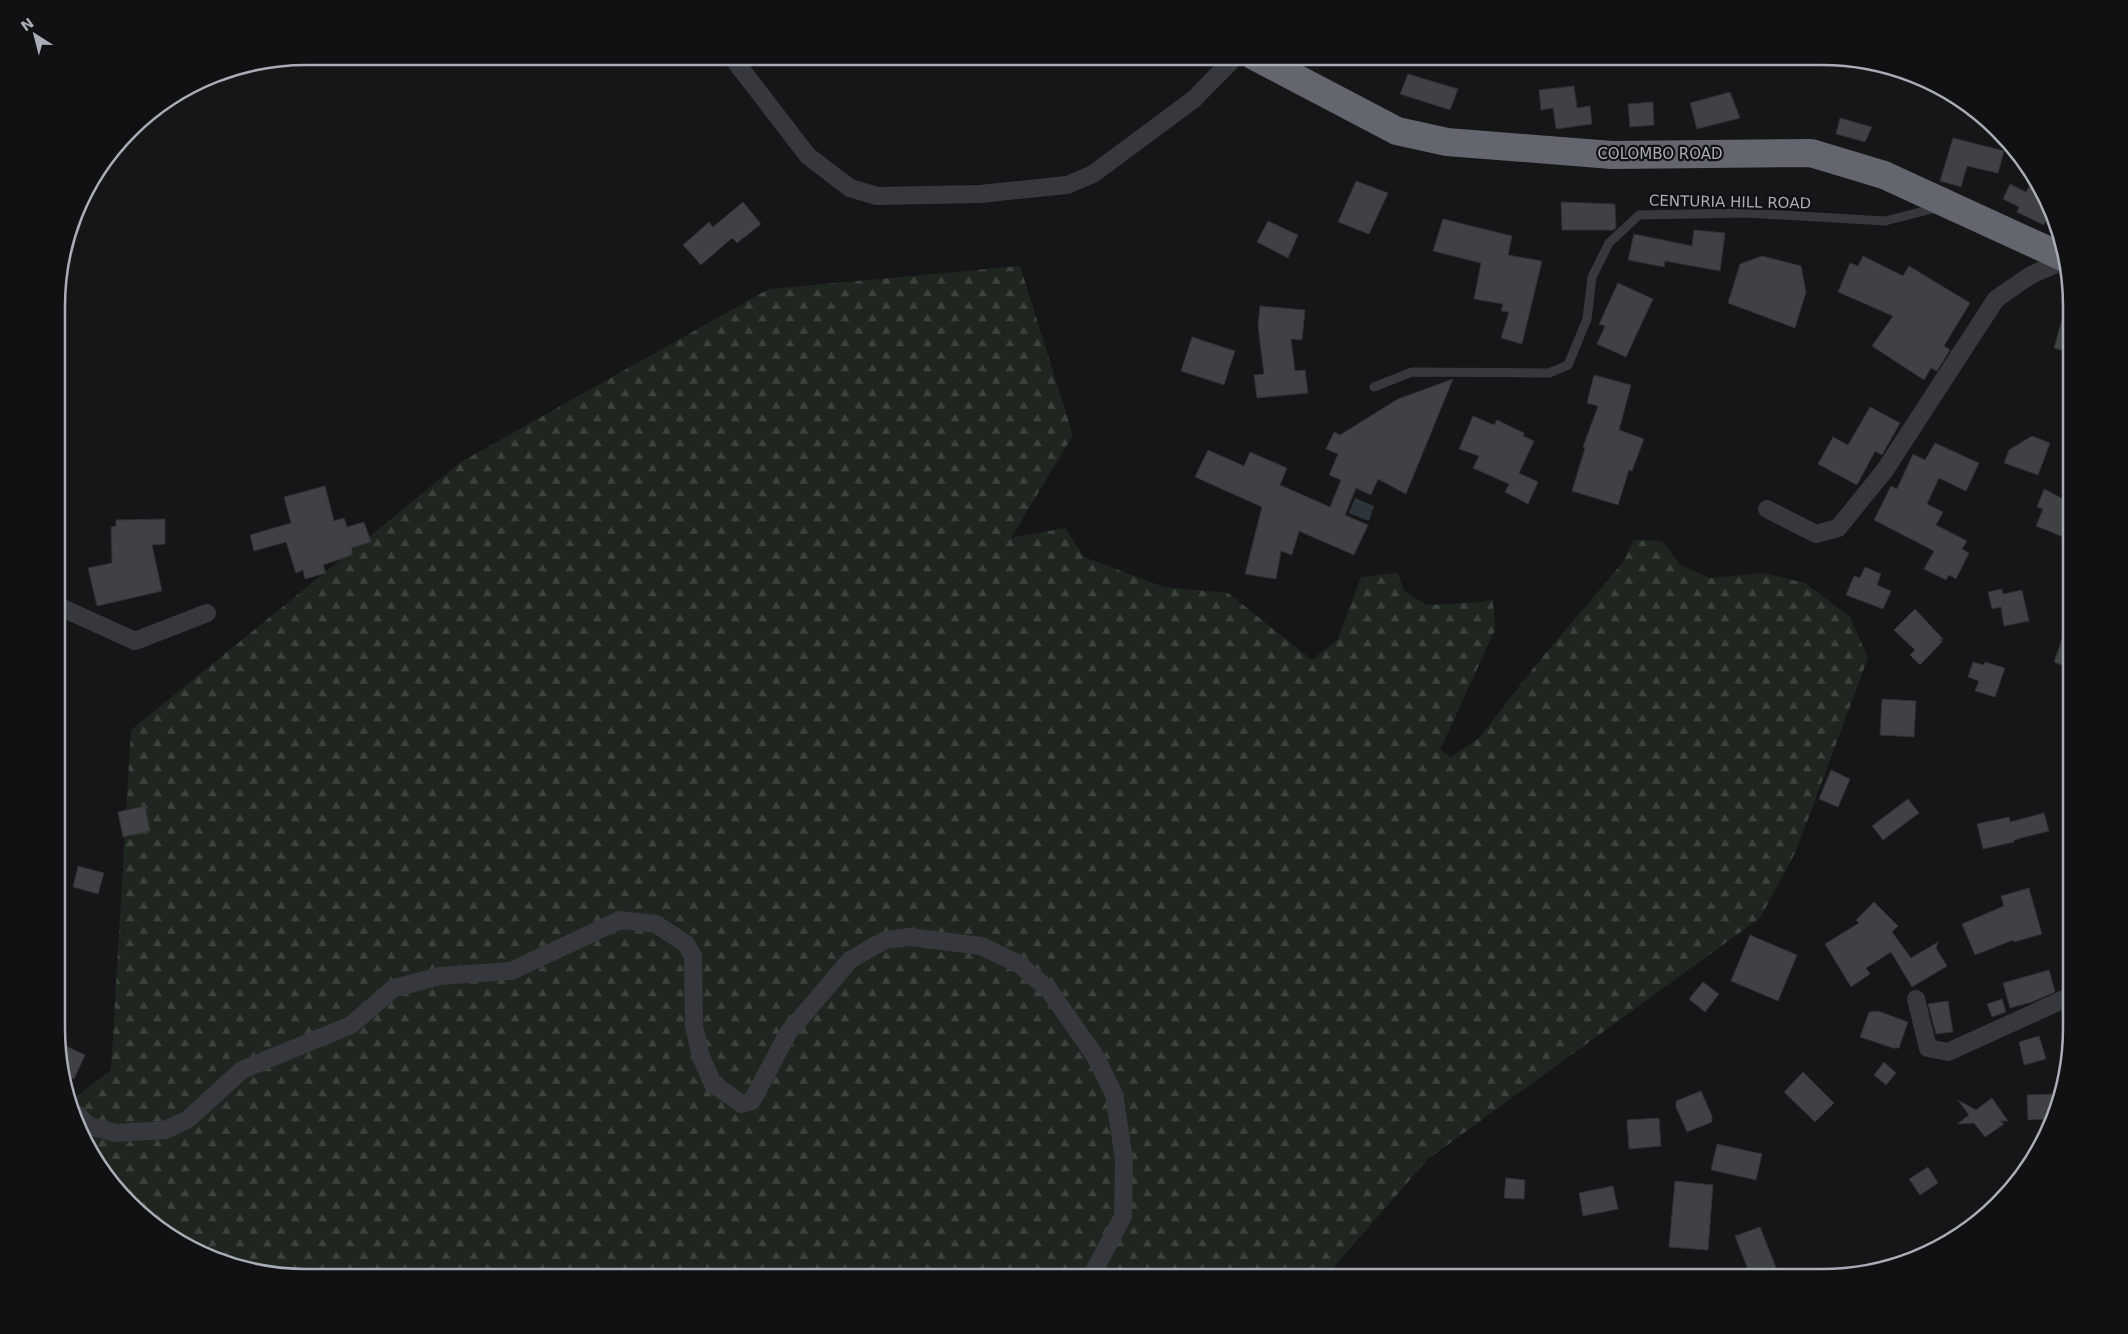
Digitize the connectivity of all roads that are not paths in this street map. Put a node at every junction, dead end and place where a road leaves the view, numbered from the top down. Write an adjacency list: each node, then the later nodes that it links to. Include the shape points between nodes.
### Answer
1 (738, 65): 2 (street, via 808,156 850,188 877,196 980,194 1067,185 1094,174 1194,99)
2 (1227, 65)
3 (1271, 65): 4 (highway, COLOMBO ROAD, via 1397,131 1447,142 1612,155 1811,153 1884,175)
4 (1947, 204): 5 (highway, COLOMBO ROAD); 7 (lane, CENTURIA HILL ROAD, via 1885,221 1746,213 1639,215 1609,243 1592,277 1587,319 1568,364 1549,373 1412,372)
5 (2057, 255)
6 (2059, 262): 8 (street, via 2031,275 1996,299 1884,470 1838,528 1816,534)
7 (1374, 387)
8 (1767, 509)
9 (65, 609): 10 (street, via 135,641)
10 (207, 613)
11 (1916, 999): 12 (street, via 1928,1048 1948,1052)
12 (2063, 1000)
13 (83, 1120): 14 (street, via 89,1126 116,1133 165,1130 188,1120 242,1070 351,1025 394,988 440,976 511,971 620,920 656,924 686,944 693,956 694,1026 700,1057 713,1084 742,1104 752,1102 788,1033 850,960 885,940 910,937 981,946 1019,964 1049,990 1095,1056 1114,1094 1124,1159 1123,1216)
14 (1096, 1269)

